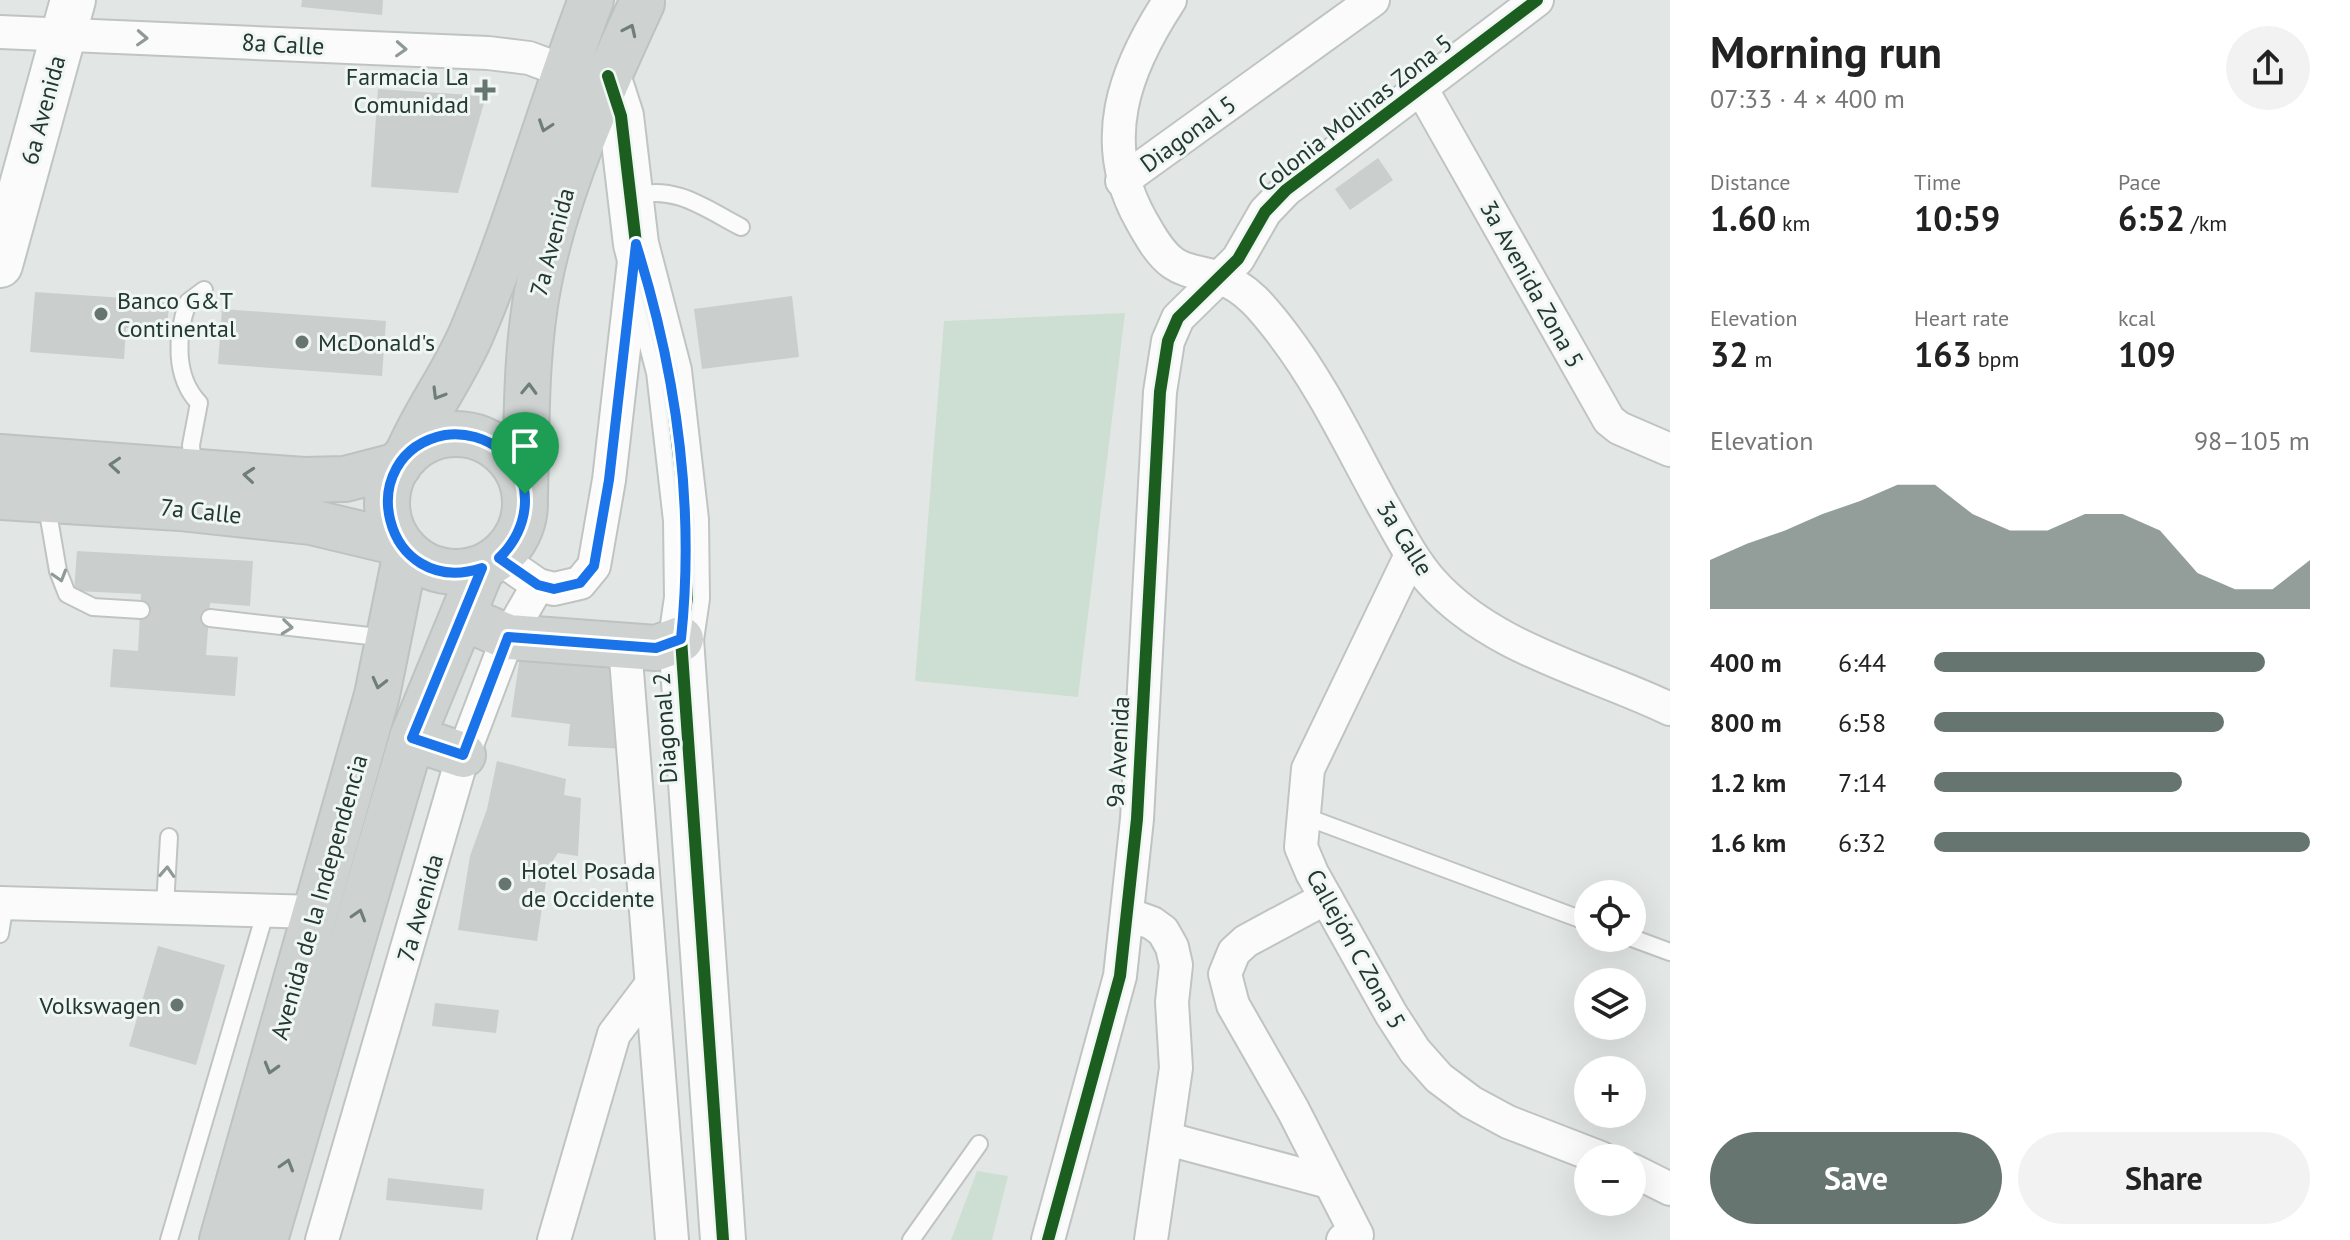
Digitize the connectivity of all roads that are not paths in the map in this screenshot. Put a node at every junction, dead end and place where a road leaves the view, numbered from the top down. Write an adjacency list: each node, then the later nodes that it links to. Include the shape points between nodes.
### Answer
1 (591, 0): 7 (main road, 7a Avenida)
2 (1170, 0): 10 (street, via 1123,96 1117,126)
3 (1373, 0): 10 (street, Diagonal 5)
4 (1537, 0): 9 (street, Colonia Molinas Zona 5)
5 (642, 3): 8 (main road, 7a Avenida, one-way to 5)
6 (46, 20): 7 (street, 8a Calle, one-way to 7, via 488,53 529,58); 11 (street, 6a Avenida); 15 (street, 6a Avenida)
7 (564, 71): 20 (main road, 7a Avenida, one-way to 20, via 471,335)
8 (608, 76): 12 (street, Diagonal 2, via 621,116); 22 (main road, 7a Avenida, one-way to 8, via 530,346 539,281 564,194)
9 (1421, 88): 16 (street, Colonia Molinas Zona 5, via 1286,190); 18 (street, 3a Avenida Zona 5, via 1609,420)
10 (1122, 181): 16 (street, Diagonal 5, via 1144,225 1173,263)
11 (0, 184)
12 (628, 197): 13 (lane, via 652,191 679,195); 14 (street, Diagonal 2)
13 (741, 227)
14 (636, 244): 28 (street, Diagonal 2, via 594,566 580,583 554,589); 34 (street, Diagonal 2, via 669,371 688,561)
15 (0, 265)
16 (1221, 278): 25 (street, 3a Calle, via 1242,289 1311,375); 46 (street, 9a Avenida, via 1178,318 1168,341 1160,392)
17 (204, 290): 21 (lane, via 188,302 180,348 183,380 199,403 191,445)
18 (1670, 450)
19 (0, 457): 21 (main road, 7a Calle, one-way to 19)
20 (403, 460): 21 (main road, 7a Calle, one-way to 21, via 345,479); 22 (main road, via 433,438 479,437 515,465); 26 (main road, via 387,498)
21 (193, 470)
22 (525, 494): 27 (main road, via 518,535)
23 (0, 497): 24 (main road, 7a Calle)
24 (46, 499): 26 (main road, 7a Calle, via 208,511 349,555); 29 (lane, one-way to 29, via 67,594 93,607)
25 (1411, 555): 36 (street, 3a Calle, via 1463,611 1506,638); 39 (street, Callejón C Zona 5, via 1308,769)
26 (401, 563): 27 (main road, via 444,572); 33 (main road, Avenida de la Independencia)
27 (491, 563): 28 (street); 31 (main road, Avenida de la Independencia)
28 (538, 585): 32 (street, 7a Avenida)
29 (141, 610)
30 (210, 618): 33 (lane, one-way to 33)
31 (464, 618): 32 (main road); 37 (main road, Avenida de la Independencia)
32 (508, 637): 35 (main road); 38 (street, 7a Avenida)
33 (390, 638): 44 (main road, Avenida de la Independencia, one-way to 44)
34 (681, 639): 35 (main road, via 656,648); 63 (street, Diagonal 2)
35 (625, 646): 50 (street)
36 (1670, 709)
37 (412, 738): 38 (main road); 59 (main road, Avenida de la Independencia, one-way to 37)
38 (463, 755): 60 (street, 7a Avenida)
39 (1301, 815): 41 (street, Callejón C Zona 5, via 1301,847); 47 (lane)
40 (169, 837): 42 (lane, one-way to 40)
41 (1326, 898): 53 (street, Callejón C Zona 5, via 1391,1014 1439,1078 1508,1122); 55 (street, via 1246,941 1234,952 1225,974 1233,1005)
42 (165, 906): 43 (street); 45 (street)
43 (266, 910): 44 (street); 57 (lane)
44 (316, 912): 58 (main road, Avenida de la Independencia, one-way to 58)
45 (2, 913)
46 (1127, 914): 51 (street, via 1163,931 1172,947 1176,1068); 65 (street, 9a Avenida, via 1120,976)
47 (1574, 917)
48 (1646, 943): 49 (lane)
49 (1670, 952)
50 (651, 985): 61 (street, via 614,1034); 62 (street)
51 (1168, 1139): 55 (street); 66 (street)
52 (979, 1144): 64 (lane)
53 (1574, 1148)
54 (1646, 1177): 56 (street)
55 (1329, 1182): 67 (street, via 1357,1235)
56 (1670, 1189)
57 (169, 1240)
58 (222, 1240)
59 (265, 1240)
60 (322, 1240)
61 (554, 1240)
62 (672, 1240)
63 (723, 1240)
64 (911, 1240)
65 (1048, 1240)
66 (1151, 1240)
67 (1343, 1240)

